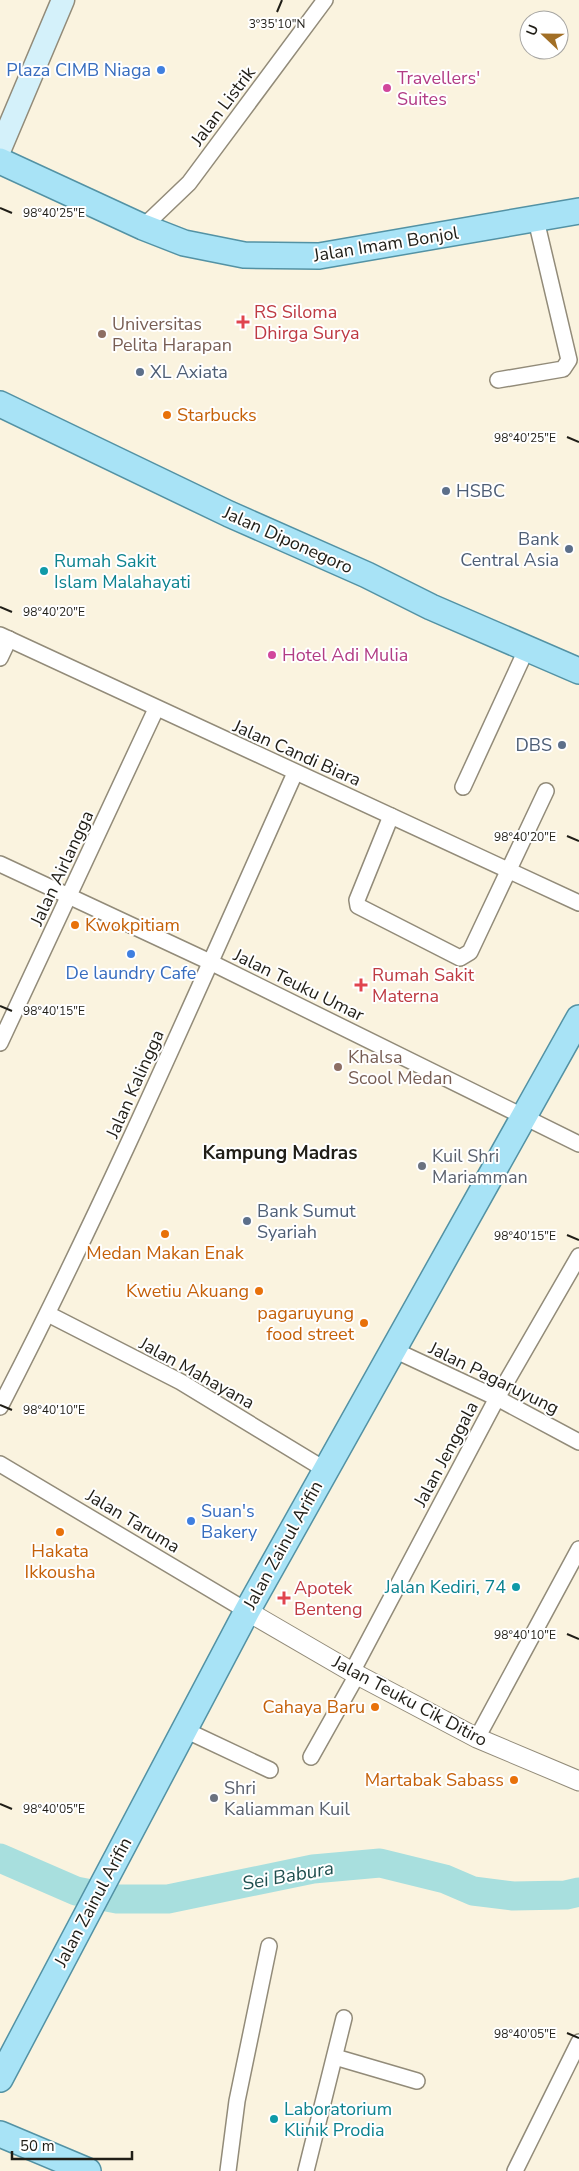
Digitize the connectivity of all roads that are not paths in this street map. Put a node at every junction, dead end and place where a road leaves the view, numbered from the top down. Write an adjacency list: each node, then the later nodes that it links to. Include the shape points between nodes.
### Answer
1 (62, 0): 3 (main road)
2 (325, 0): 7 (street, Jalan Listrik, via 189,183)
3 (0, 149)
4 (0, 161): 7 (main road, Jalan Imam Bonjol)
5 (579, 211): 6 (main road, Jalan Imam Bonjol)
6 (536, 220): 7 (main road, Jalan Imam Bonjol, via 307,257 244,255 184,243); 8 (street, via 569,356 568,364 563,369)
7 (143, 227)
8 (498, 380)
9 (0, 404): 11 (main road, Jalan Diponegoro, via 229,514)
10 (5, 637): 12 (street); 14 (street, Jalan Candi Biara)
11 (527, 648): 13 (main road, Jalan Diponegoro); 16 (street)
12 (0, 658)
13 (579, 671)
14 (156, 709): 15 (street, Jalan Candi Biara); 21 (street, Jalan Airlangga)
15 (296, 772): 18 (street, Jalan Candi Biara); 23 (street, Jalan Kalingga)
16 (462, 787)
17 (546, 791): 20 (street)
18 (391, 816): 20 (street, Jalan Candi Biara); 20 (street, via 357,900 358,906 460,958 470,952)
19 (0, 864): 21 (street, Jalan Teuku Umar)
20 (510, 870): 22 (street, Jalan Candi Biara)
21 (69, 897): 23 (street, Jalan Teuku Umar); 25 (street, Jalan Airlangga)
22 (579, 903)
23 (210, 962): 26 (street, Jalan Teuku Umar); 29 (street, Jalan Kalingga)
24 (579, 1018): 26 (main road, Jalan Zainul Arifin)
25 (0, 1043)
26 (523, 1118): 27 (street, Jalan Teuku Umar); 30 (main road, Jalan Zainul Arifin)
27 (579, 1144)
28 (579, 1256): 31 (street, Jalan Jenggala)
29 (48, 1314): 32 (street, Jalan Kalingga); 35 (street, Jalan Mahayana, via 181,1382)
30 (392, 1349): 31 (street, Jalan Pagaruyung); 35 (main road, Jalan Zainul Arifin)
31 (497, 1398): 33 (street, Jalan Pagaruyung); 38 (street, Jalan Jenggala)
32 (0, 1408)
33 (579, 1442)
34 (0, 1464): 37 (street, Jalan Taruma)
35 (324, 1469): 37 (main road, Jalan Zainul Arifin)
36 (579, 1549): 40 (street)
37 (247, 1611): 38 (street, Jalan Teuku Cik Ditiro); 39 (main road, Jalan Zainul Arifin)
38 (354, 1673): 40 (street, Jalan Teuku Cik Ditiro); 41 (street, Jalan Jenggala)
39 (183, 1729): 42 (street); 48 (main road, Jalan Zainul Arifin)
40 (477, 1738): 43 (street, Jalan Teuku Cik Ditiro)
41 (311, 1757)
42 (270, 1770)
43 (579, 1781)
44 (268, 1946): 52 (street, via 237,2101)
45 (344, 2018): 47 (street)
46 (579, 2042): 54 (street)
47 (335, 2057): 49 (street); 53 (street)
48 (0, 2079)
49 (416, 2081)
50 (0, 2134): 51 (main road)
51 (88, 2171)
52 (228, 2171)
53 (306, 2171)
54 (515, 2171)

